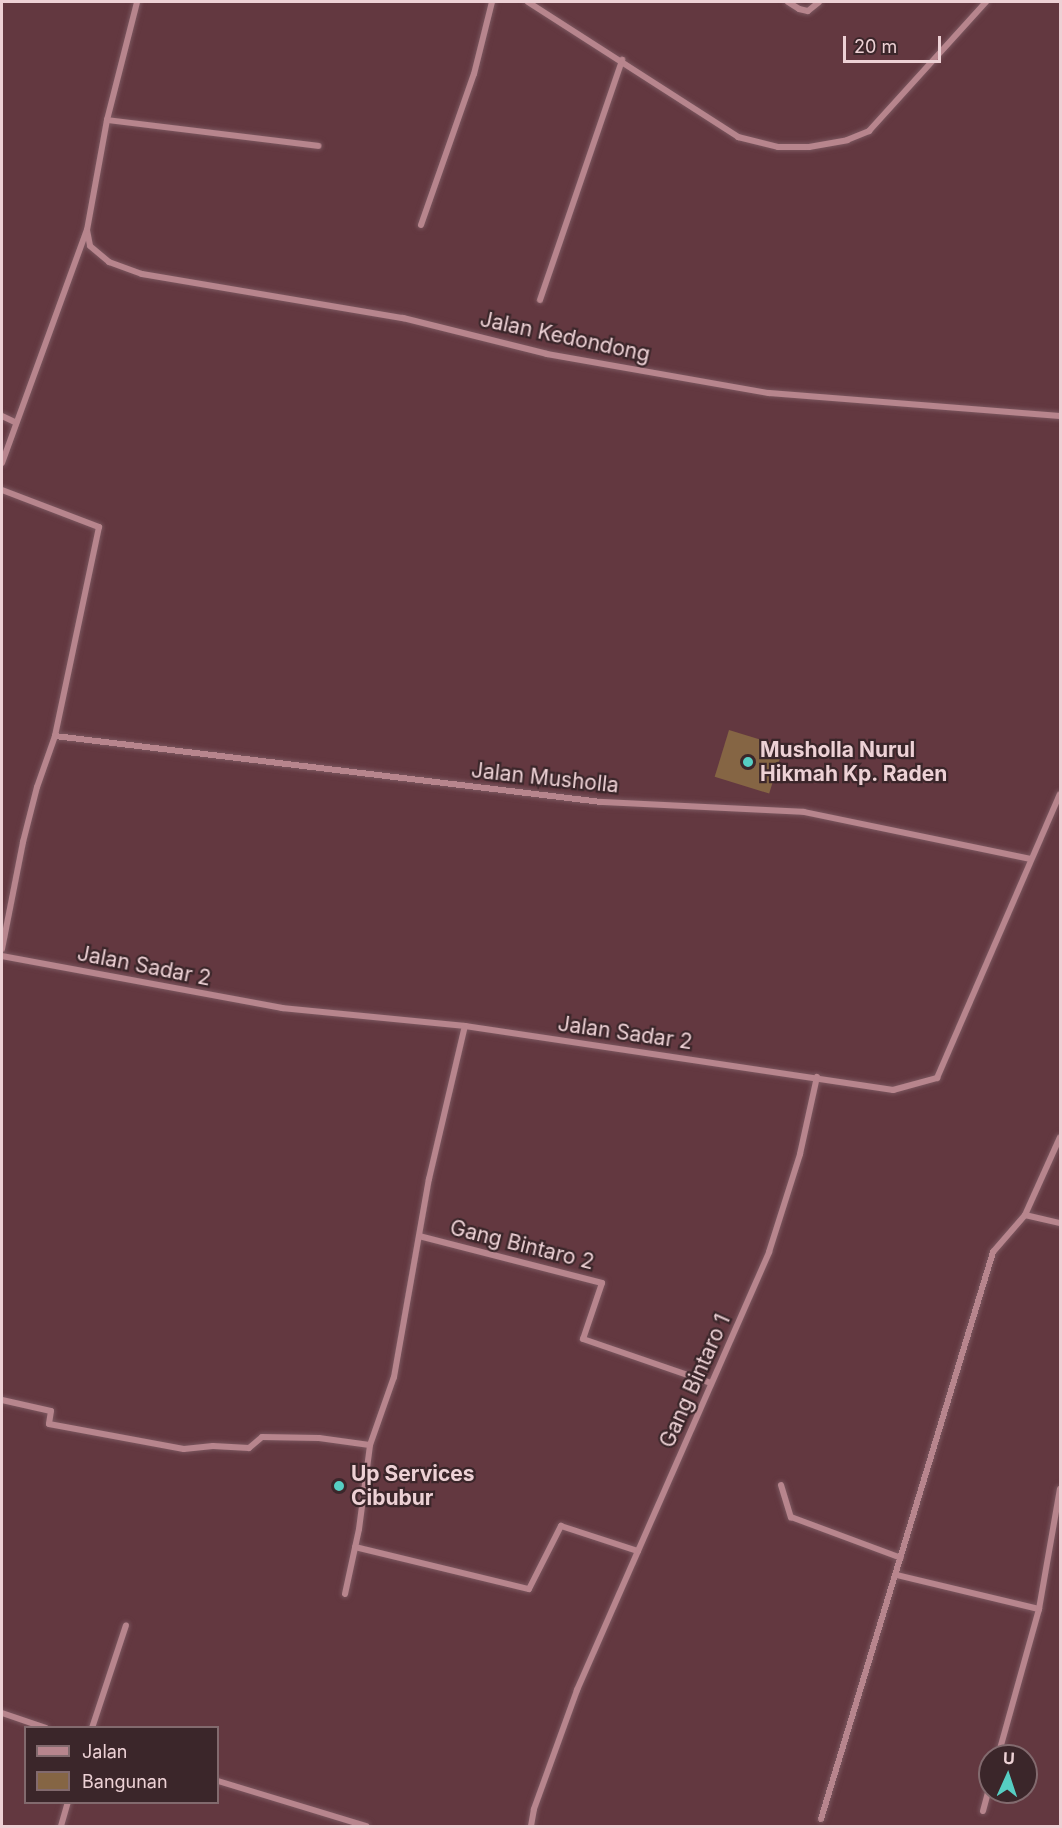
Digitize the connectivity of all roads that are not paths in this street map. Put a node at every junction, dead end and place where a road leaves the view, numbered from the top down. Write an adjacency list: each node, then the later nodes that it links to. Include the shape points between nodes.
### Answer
1 (137, 2): 8 (street)
2 (492, 2): 10 (street, via 474,74)
3 (528, 2): 7 (street)
4 (788, 2): 5 (street, via 808,11)
5 (819, 2)
6 (986, 2): 7 (street, via 868,131 847,140 809,147 778,147 738,137)
7 (622, 60): 12 (street)
8 (107, 120): 9 (street); 11 (street)
9 (318, 146)
10 (421, 225)
11 (87, 230): 14 (street, Jalan Kedondong, via 90,246 109,262 142,274 403,318 547,354 769,393); 15 (street)
12 (540, 300)
13 (2, 416): 15 (street)
14 (1060, 416)
15 (15, 422): 16 (street)
16 (2, 463)
17 (2, 490): 18 (street, via 99,527)
18 (55, 736): 20 (street, Jalan Musholla, via 601,802 804,812); 21 (street, via 23,842)
19 (1060, 795): 20 (street, Jalan Sadar 2)
20 (1030, 859): 24 (street, Jalan Sadar 2, via 937,1078 893,1090)
21 (2, 949)
22 (2, 956): 23 (street, Jalan Sadar 2, via 282,1008)
23 (465, 1026): 24 (street, Jalan Sadar 2); 28 (street, Gang Bintaro 2)
24 (817, 1077): 29 (street, Gang Bintaro 1, via 800,1154 769,1252)
25 (1060, 1137): 26 (street)
26 (1025, 1215): 27 (street); 36 (street, via 993,1252)
27 (1060, 1223)
28 (419, 1236): 29 (street, Gang Bintaro 2, via 602,1283 583,1339); 31 (street, Gang Bintaro 2, via 394,1377)
29 (711, 1383): 35 (street, Gang Bintaro 1)
30 (2, 1400): 31 (street, via 51,1411 49,1424 184,1449 249,1448 262,1437 320,1438)
31 (370, 1445): 34 (street, Gang Bintaro 2)
32 (781, 1485): 36 (street, via 791,1517)
33 (1060, 1489): 39 (street)
34 (355, 1547): 35 (street, via 529,1589 561,1526); 38 (street, Gang Bintaro 2)
35 (638, 1551): 52 (street, Gang Bintaro 1, via 577,1690)
36 (901, 1557): 37 (street)
37 (897, 1575): 39 (street); 49 (street)
38 (345, 1594)
39 (1038, 1609): 44 (street)
40 (126, 1625): 43 (street)
41 (2, 1713): 42 (street)
42 (40, 1726)
43 (93, 1726)
44 (1001, 1744)
45 (219, 1781): 51 (street)
46 (68, 1804): 50 (street)
47 (985, 1804): 48 (street)
48 (983, 1811)
49 (821, 1820)
50 (61, 1827)
51 (366, 1827)
52 (531, 1827)

